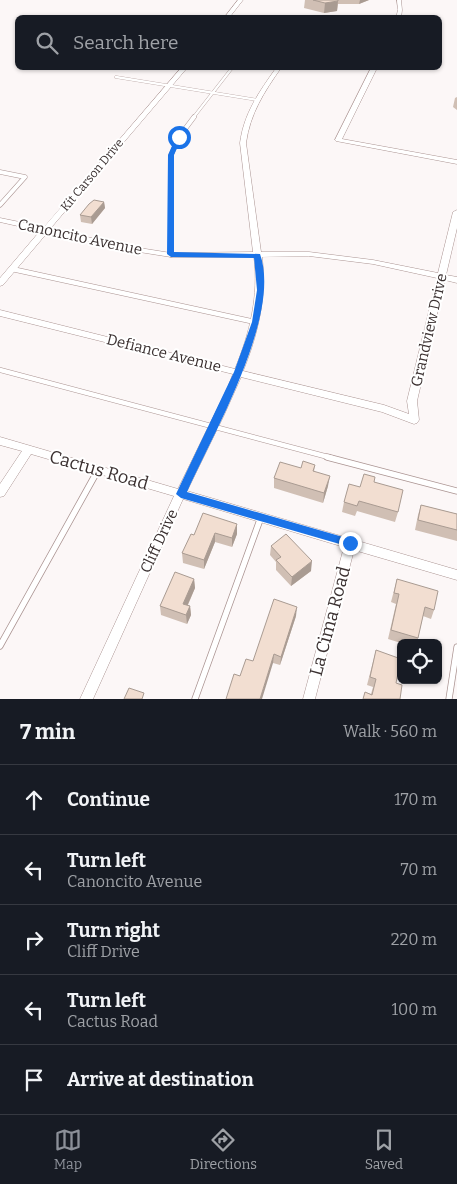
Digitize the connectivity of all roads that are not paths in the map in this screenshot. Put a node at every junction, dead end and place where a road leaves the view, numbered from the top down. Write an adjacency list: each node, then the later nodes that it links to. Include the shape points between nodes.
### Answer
1 (241, 0): 3 (street)
2 (399, 0): 4 (street)
3 (228, 15)
4 (399, 15)
5 (182, 70): 10 (street, Kit Carson Drive)
6 (230, 70): 11 (lane)
7 (277, 70): 12 (street, Cliff Drive)
8 (373, 70): 13 (street, via 338,140)
9 (116, 77): 10 (lane)
10 (169, 85): 11 (lane); 18 (street, Kit Carson Drive)
11 (213, 93): 12 (lane); 19 (lane, via 179,137 171,155)
12 (257, 100): 20 (street, Cliff Drive, via 247,120 243,143)
13 (457, 162)
14 (0, 172): 15 (lane, via 25,177)
15 (0, 205)
16 (457, 212): 22 (street, Grandview Drive)
17 (0, 220): 18 (street, Canoncito Avenue)
18 (45, 230): 19 (street, Canoncito Avenue); 21 (street, Kit Carson Drive)
19 (171, 254): 20 (street, Canoncito Avenue)
20 (257, 256): 22 (street, Canoncito Avenue, via 318,255); 26 (street, Cliff Drive, via 261,290)
21 (12, 269): 24 (street, Kit Carson Drive); 26 (lane)
22 (441, 276): 23 (street, Canoncito Avenue); 29 (street, Grandview Drive, via 412,401)
23 (457, 280)
24 (0, 283)
25 (0, 313): 28 (street, Defiance Avenue)
26 (256, 322): 28 (street, Cliff Drive)
27 (0, 370): 30 (lane)
28 (238, 372): 29 (street, Defiance Avenue, via 384,409); 30 (street, Cliff Drive)
29 (414, 420)
30 (214, 427): 34 (lane); 36 (street, Cliff Drive)
31 (0, 441): 32 (street, Cactus Road)
32 (29, 450): 33 (street, Cactus Road); 35 (street)
33 (98, 470): 36 (street, Cactus Road); 40 (lane)
34 (457, 491)
35 (0, 493)
36 (181, 494): 37 (street, Cactus Road); 42 (street, Cliff Drive)
37 (261, 517): 38 (street, Cactus Road); 43 (lane)
38 (350, 543): 39 (street, Cactus Road); 44 (street, La Cima Road)
39 (457, 576)
40 (0, 646)
41 (457, 647): 45 (lane)
42 (86, 699)
43 (195, 699)
44 (309, 699)
45 (449, 699)

